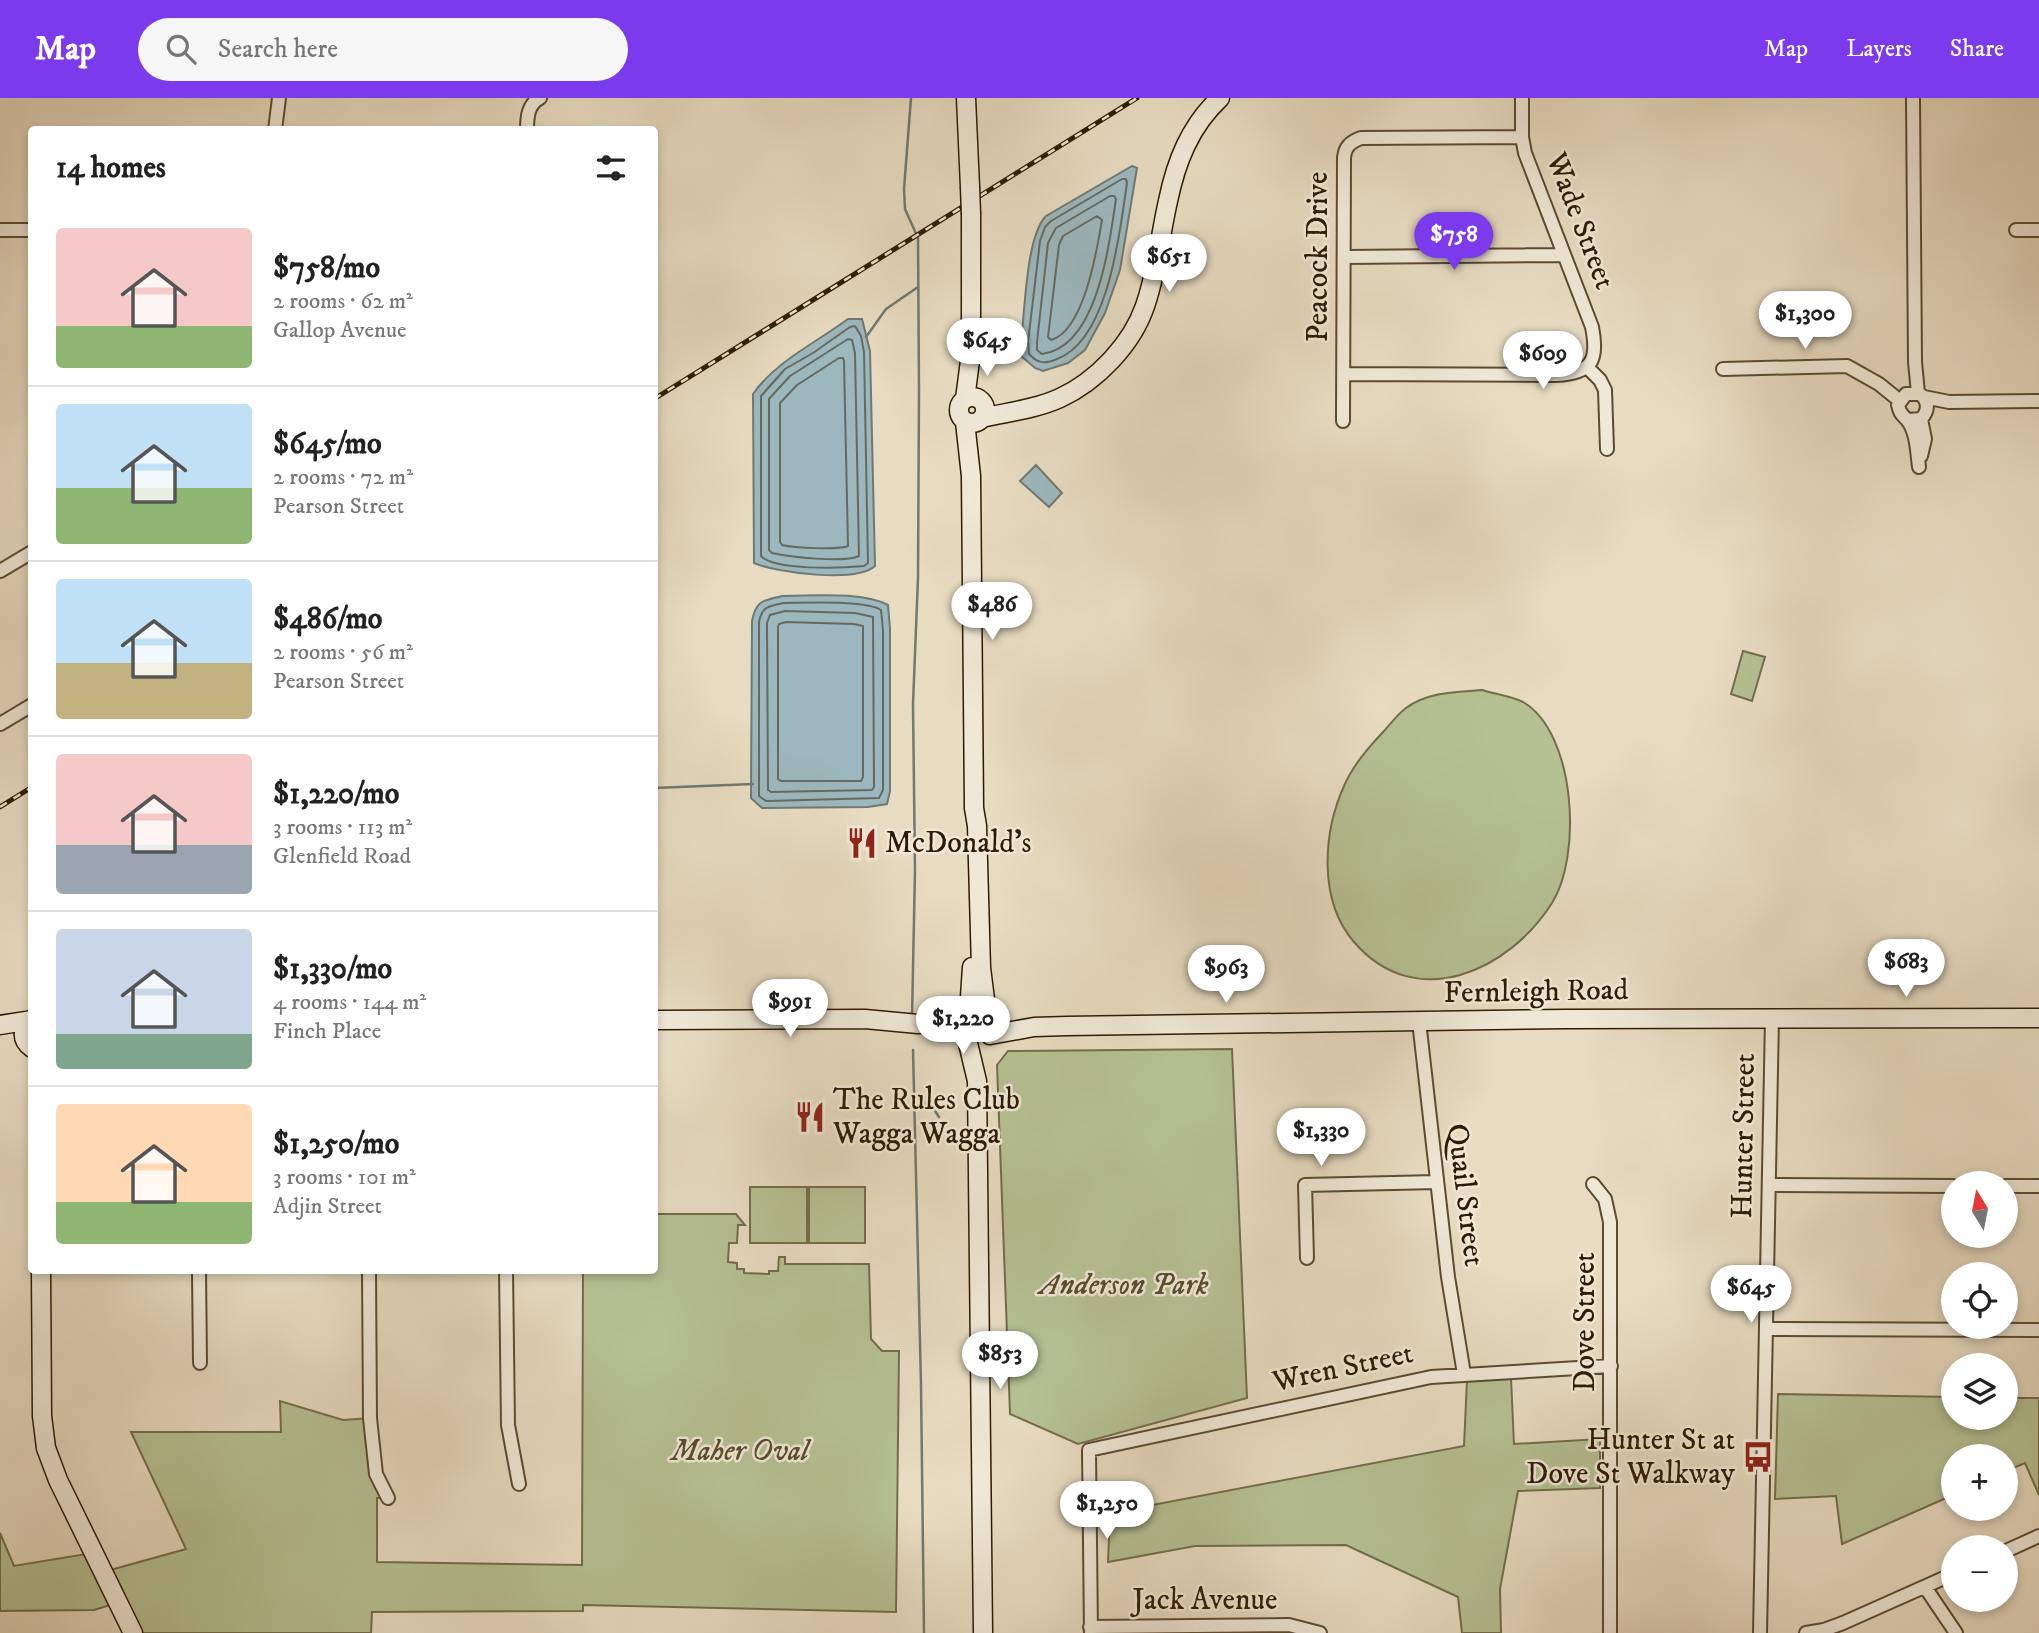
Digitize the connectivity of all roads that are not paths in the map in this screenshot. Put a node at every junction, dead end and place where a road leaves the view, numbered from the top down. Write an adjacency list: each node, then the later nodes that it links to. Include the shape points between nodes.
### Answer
1 (279, 98): 7 (street)
2 (540, 98): 8 (street, via 527,115)
3 (967, 98): 22 (street, bridge)
4 (1220, 98): 22 (street, via 1182,152 1144,308 1110,361 1059,398 1031,408)
5 (1522, 98): 9 (street, Wade Street)
6 (1913, 98): 21 (street, via 1915,362)
7 (276, 126)
8 (527, 126)
9 (1522, 137): 14 (street, Wade Street); 15 (street, Peacock Drive, via 1354,140 1344,158)
10 (0, 230): 11 (street)
11 (28, 230)
12 (2015, 230): 13 (street)
13 (2039, 230)
14 (1563, 255): 15 (street); 16 (street, Wade Street, via 1595,344)
15 (1345, 257): 18 (street, Peacock Drive)
16 (1587, 367): 18 (street, via 1573,374); 25 (street, via 1605,390)
17 (1723, 369): 21 (street, via 1847,366 1872,382 1874,389)
18 (1344, 374): 24 (street, Peacock Drive)
19 (2039, 401): 20 (street)
20 (1949, 402): 21 (street); 23 (street)
21 (1909, 403): 23 (street); 23 (street); 23 (street, via 1919,467)
22 (975, 411): 30 (street, via 971,476)
23 (1924, 415)
24 (1343, 421)
25 (1607, 449)
26 (28, 554): 27 (street)
27 (0, 571)
28 (28, 707): 29 (street)
29 (0, 724)
30 (974, 808): 31 (street, via 971,982); 39 (street, via 981,968)
31 (966, 1016): 34 (street, via 918,1024 865,1019); 39 (street, via 976,1012); 42 (street, via 961,1025)
32 (1772, 1018): 33 (street, Fernleigh Road); 36 (street, Fernleigh Road); 48 (street, Hunter Street)
33 (2039, 1018)
34 (658, 1020)
35 (28, 1021): 37 (street)
36 (1419, 1021): 39 (street, Fernleigh Road); 46 (street, Quail Street)
37 (0, 1025)
38 (28, 1026): 43 (street, via 24,1031)
39 (989, 1027): 42 (street, via 977,1043); 45 (street)
40 (658, 1031): 42 (street, via 930,1029)
41 (0, 1034): 44 (street)
42 (965, 1037): 45 (street)
43 (28, 1044)
44 (28, 1047)
45 (977, 1081): 71 (street)
46 (1437, 1182): 52 (street, via 1305,1185); 61 (street, Quail Street)
47 (1593, 1184): 60 (street, Dove Street, via 1605,1199 1610,1222)
48 (1770, 1185): 49 (street); 57 (street, Hunter Street)
49 (1941, 1186)
50 (2018, 1186): 51 (street)
51 (2039, 1186)
52 (1307, 1258)
53 (41, 1274): 70 (street, via 46,1448)
54 (199, 1274): 59 (street)
55 (369, 1274): 63 (street, via 370,1418 376,1474)
56 (506, 1274): 62 (street, via 508,1425)
57 (1768, 1329): 58 (street); 74 (street, Hunter Street)
58 (2039, 1330)
59 (200, 1363)
60 (1611, 1366): 61 (street, Wren Street); 73 (street, Dove Street)
61 (1464, 1374): 69 (street, Wren Street, via 1406,1381 1089,1450)
62 (519, 1484)
63 (388, 1498)
64 (2039, 1536): 65 (street)
65 (2018, 1546)
66 (1941, 1580): 67 (street)
67 (1925, 1587): 75 (street, via 1824,1630); 76 (street)
68 (1243, 1629): 69 (street, Jack Avenue); 72 (street, Jack Avenue, via 1289,1625)
69 (1090, 1630)
70 (133, 1633)
71 (983, 1633)
72 (1320, 1633)
73 (1610, 1633)
74 (1760, 1633)
75 (1806, 1633)
76 (1956, 1633)

